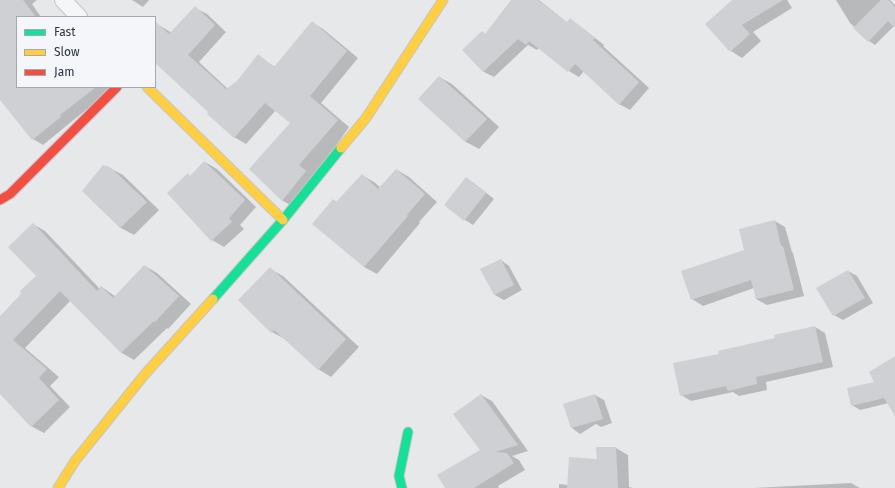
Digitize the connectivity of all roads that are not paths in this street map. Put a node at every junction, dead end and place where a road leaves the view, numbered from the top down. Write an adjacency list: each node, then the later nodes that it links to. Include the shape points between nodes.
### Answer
1 (63, 0): 3 (street)
2 (443, 0): 7 (street, via 366,118)
3 (78, 16)
4 (116, 88): 6 (street, via 10,194)
5 (148, 88): 7 (street)
6 (0, 200)
7 (283, 220): 9 (street, via 145,374 75,461)
8 (408, 432): 10 (street, via 398,476)
9 (58, 488)
10 (402, 488)

